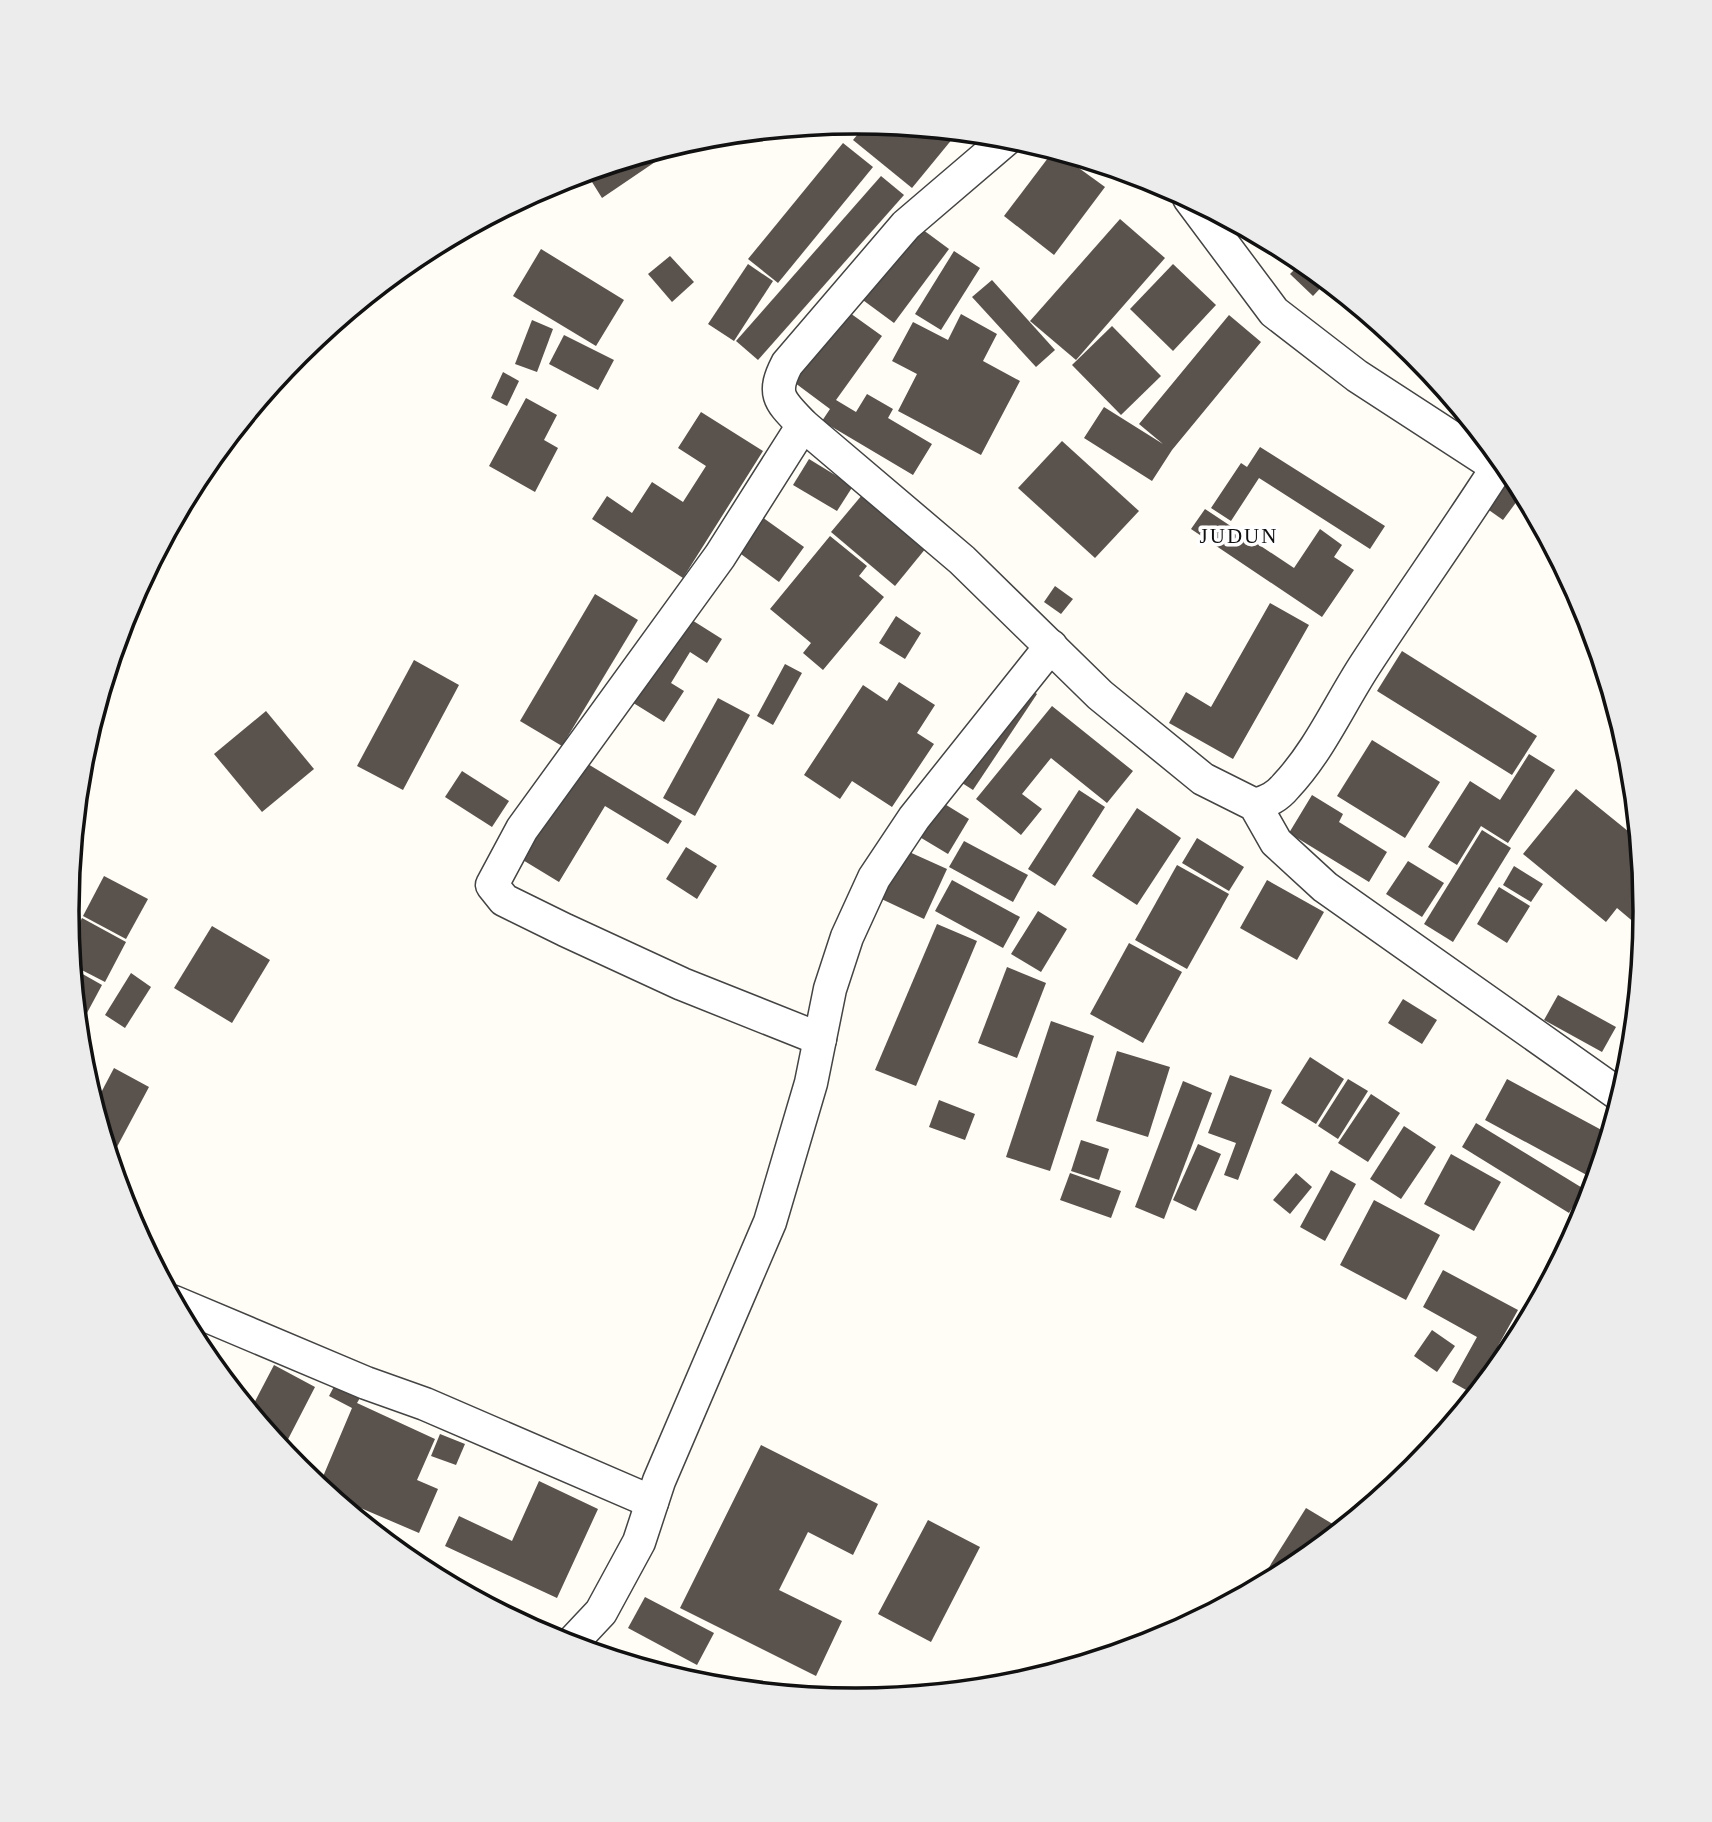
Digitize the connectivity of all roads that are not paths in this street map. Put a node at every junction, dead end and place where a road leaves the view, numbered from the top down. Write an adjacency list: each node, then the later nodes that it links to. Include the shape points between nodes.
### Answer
1 (997, 147): 3 (street, via 906,225 787,364 780,400)
2 (1201, 215): 4 (street, via 1273,312 1357,376)
3 (803, 425): 6 (street, via 962,560); 8 (street, via 720,556 522,829 492,885 504,900 565,930 682,984)
4 (1484, 453)
5 (1495, 470): 7 (street, via 1311,754 1286,787 1271,800)
6 (1051, 646): 7 (street, via 1100,695 1203,779); 8 (street, via 914,818 874,878 847,937)
7 (1255, 805): 9 (street, via 1276,842 1325,887)
8 (820, 1039): 11 (street, via 770,1222)
9 (1612, 1090)
10 (188, 1308): 11 (street)
11 (652, 1502): 12 (street, via 616,1588)
12 (578, 1636)

